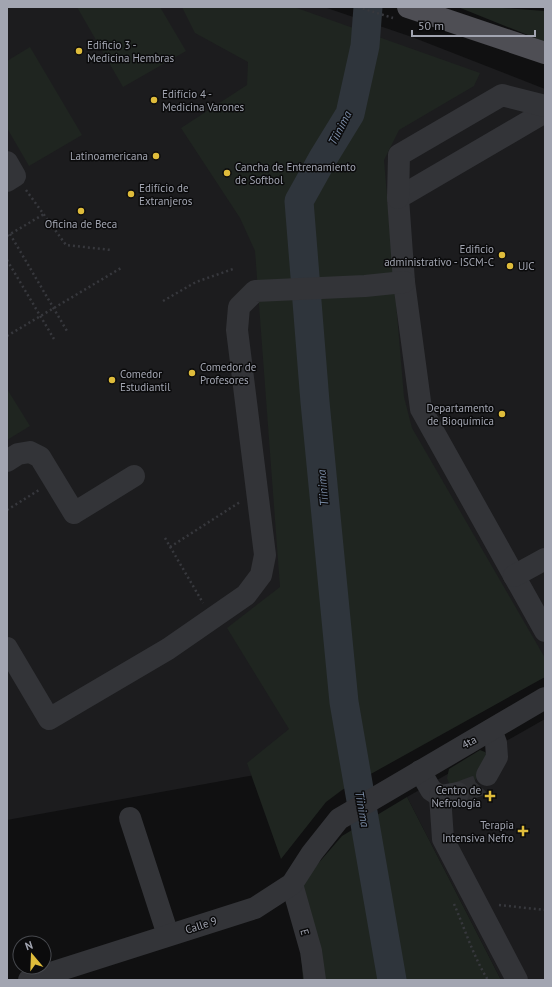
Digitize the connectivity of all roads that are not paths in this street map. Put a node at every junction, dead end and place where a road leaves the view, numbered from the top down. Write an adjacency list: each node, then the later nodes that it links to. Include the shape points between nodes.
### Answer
1 (408, 7): 2 (main road)
2 (545, 53)
3 (545, 106): 5 (street, via 502,95 399,155)
4 (545, 112): 5 (street)
5 (398, 198): 6 (street)
6 (404, 282): 10 (street, via 421,409); 12 (street, via 255,291 239,307 237,330 265,555 261,575 246,595 168,648 49,719)
7 (7, 461): 8 (street, via 18,454 30,452 40,457 74,513)
8 (134, 476)
9 (545, 559): 10 (street)
10 (514, 576): 11 (street)
11 (545, 630)
12 (7, 648)
13 (545, 698): 14 (street, 4ta)
14 (491, 730): 15 (street, 4ta); 16 (street, via 496,743 497,757)
15 (420, 771): 18 (street, 4ta); 23 (street, via 431,790 449,794 443,839)
16 (487, 775)
17 (130, 818): 20 (street)
18 (339, 819): 19 (street, Calle 9)
19 (292, 884): 20 (street, Calle 9, via 255,908); 22 (street, E, via 311,950)
20 (168, 935): 21 (street, Calle 9)
21 (29, 980)
22 (315, 980)
23 (517, 980)

